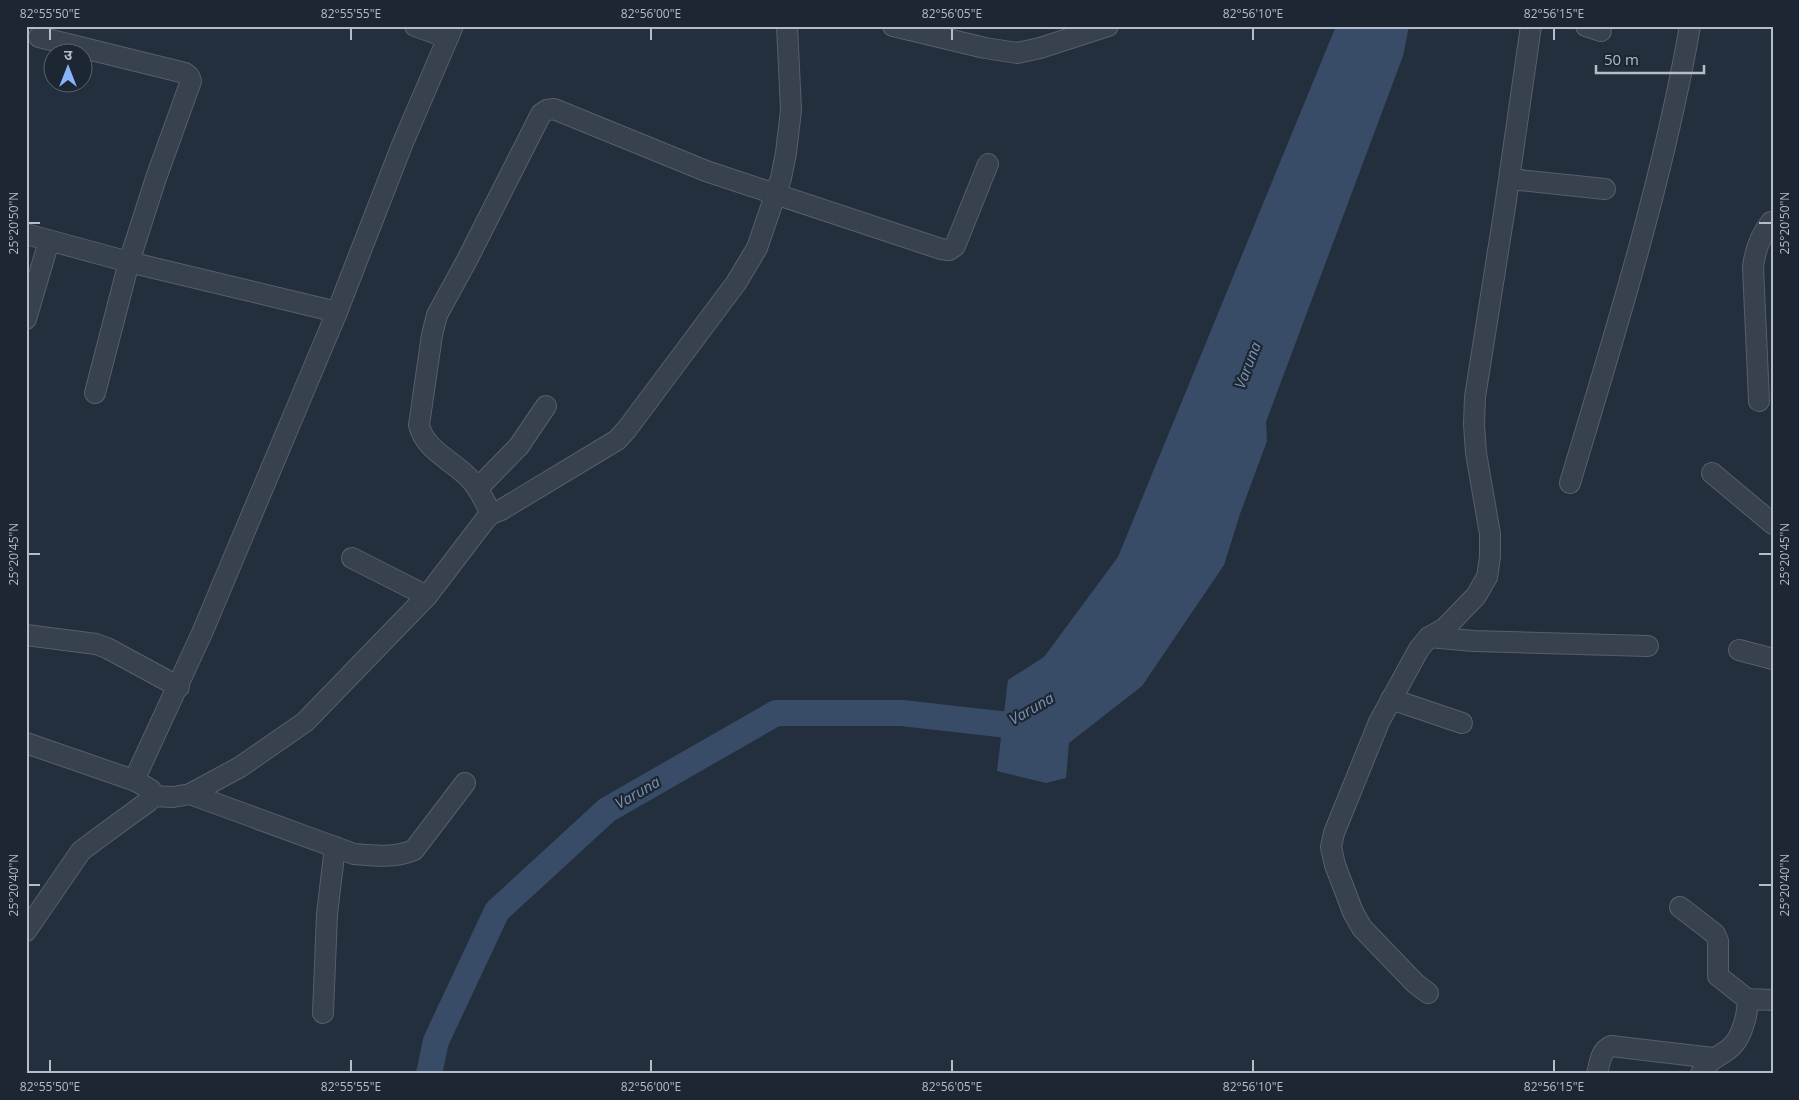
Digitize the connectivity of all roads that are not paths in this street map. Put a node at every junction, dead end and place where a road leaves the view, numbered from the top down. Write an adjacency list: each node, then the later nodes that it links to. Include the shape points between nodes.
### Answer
1 (415, 26): 7 (street)
2 (787, 26): 12 (street, via 791,110 786,153)
3 (893, 26): 4 (street, via 1017,53)
4 (1108, 26)
5 (1531, 26): 10 (street)
6 (1685, 27): 23 (street, via 1676,101 1615,334)
7 (450, 32): 17 (street)
8 (39, 37): 16 (street, via 189,76 189,88)
9 (988, 164): 12 (street, via 956,246 948,250)
10 (1510, 179): 11 (street); 30 (street, via 1475,406 1476,453 1490,534 1487,577 1476,596 1445,628)
11 (1606, 189)
12 (775, 194): 24 (street, via 706,171 554,109 541,114 437,315 432,335 419,425 421,433 426,442); 25 (street, via 757,248 736,284 622,435)
13 (1773, 222): 20 (street, via 1770,222 1755,251 1753,267)
14 (26, 234): 15 (street)
15 (49, 241): 16 (street); 18 (street)
16 (129, 262): 17 (street); 19 (street)
17 (337, 312): 34 (street)
18 (26, 319)
19 (95, 393)
20 (1759, 401)
21 (546, 406): 24 (street, via 519,446)
22 (1712, 473): 26 (street)
23 (1570, 483)
24 (478, 488): 25 (street)
25 (491, 514): 28 (street)
26 (1773, 524)
27 (352, 558): 28 (street)
28 (427, 596): 40 (street, via 305,722 240,767)
29 (26, 634): 34 (street, via 96,644)
30 (1428, 637): 31 (street); 35 (street)
31 (1648, 646)
32 (1739, 650): 33 (street)
33 (1773, 660)
34 (178, 687): 38 (street)
35 (1392, 699): 36 (street); 45 (street, via 1379,722 1331,847 1335,865 1362,928)
36 (1462, 723)
37 (26, 744): 38 (street)
38 (136, 781): 41 (street, via 150,790)
39 (465, 783): 42 (street, via 414,850 403,855 380,856 354,854)
40 (190, 794): 41 (street); 42 (street)
41 (153, 796): 44 (street, via 81,852)
42 (335, 847): 48 (street, via 327,914)
43 (1680, 907): 46 (street, via 1715,934 1718,976)
44 (26, 931)
45 (1428, 993)
46 (1747, 999): 47 (street); 49 (street, via 1747,1014 1737,1040)
47 (1773, 1000)
48 (323, 1013)
49 (1713, 1058): 50 (street, via 1611,1046 1602,1054); 51 (street)
50 (1597, 1074)
51 (1701, 1074)

